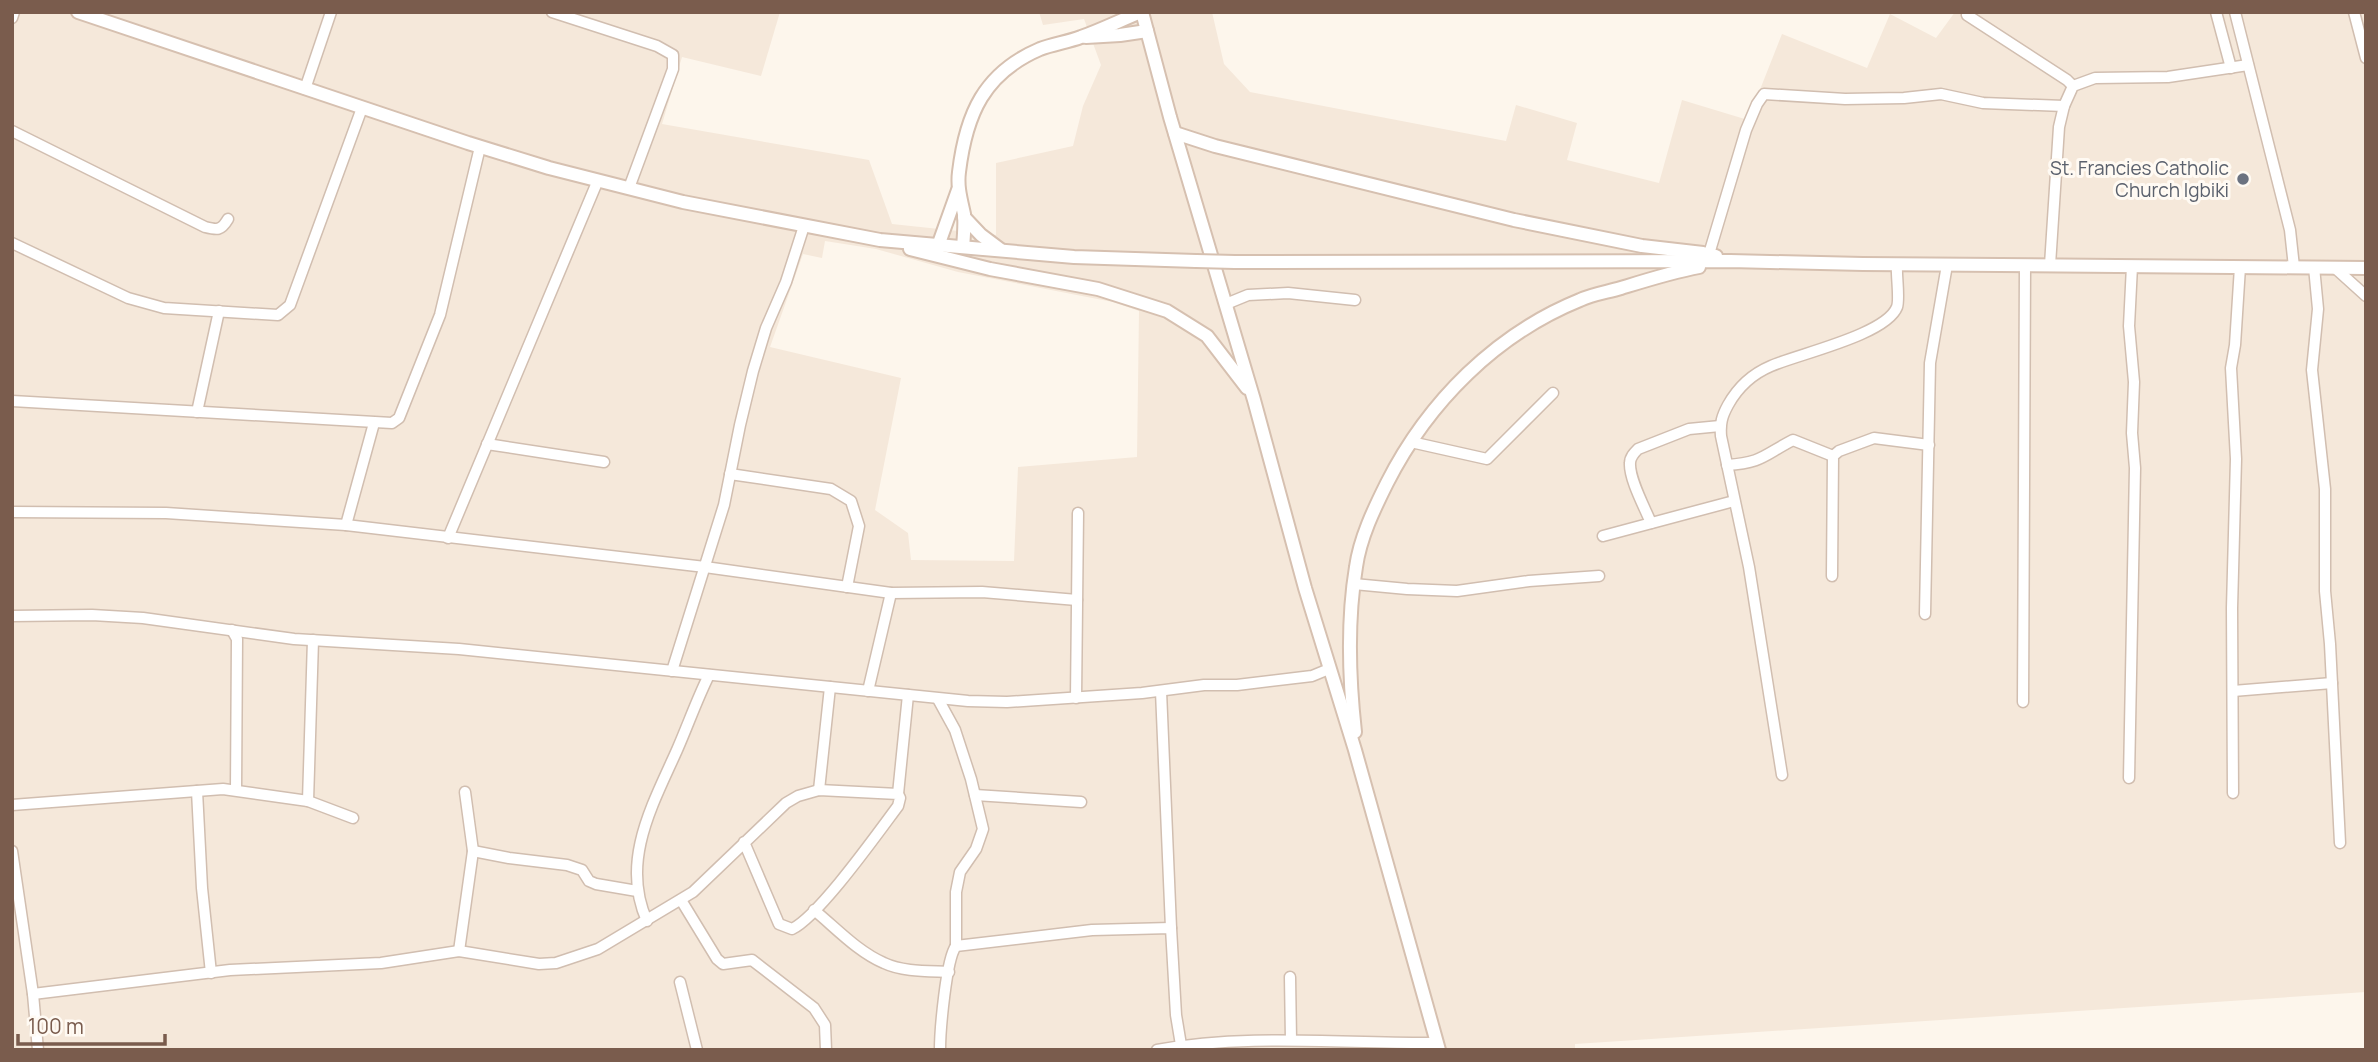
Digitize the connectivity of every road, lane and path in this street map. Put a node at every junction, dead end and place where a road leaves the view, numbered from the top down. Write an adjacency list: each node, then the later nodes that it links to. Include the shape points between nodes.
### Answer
1 (14, 12): 11 (street)
2 (78, 12): 19 (street)
3 (331, 12): 19 (street)
4 (552, 12): 26 (street, via 673,55 673,69)
5 (1116, 12): 12 (street)
6 (1142, 12): 12 (street); 13 (street)
7 (2216, 12): 17 (street)
8 (2235, 12): 16 (street)
9 (2354, 12): 15 (street)
10 (1968, 15): 18 (street)
11 (12, 18)
12 (1103, 26): 14 (street)
13 (1147, 31): 14 (street); 23 (street)
14 (1082, 37): 27 (street, via 1017,61 981,94 963,146)
15 (2366, 58)
16 (2248, 65): 17 (street); 44 (street, via 2290,229)
17 (2231, 68): 18 (street, via 2168,77 2095,78)
18 (2073, 86): 20 (street)
19 (305, 89): 21 (street)
20 (2064, 106): 36 (street, via 1983,103 1941,94 1845,99 1764,94 1746,130); 41 (street)
21 (362, 108): 24 (street); 51 (street, via 290,305 278,315)
22 (12, 131): 29 (street, via 205,227 218,230)
23 (1175, 133): 36 (street, via 1514,220 1642,246); 50 (street)
24 (480, 147): 25 (street); 56 (street, via 440,316 399,418 392,423)
25 (597, 180): 26 (street); 59 (street)
26 (629, 188): 30 (street)
27 (958, 189): 28 (street); 33 (street)
28 (964, 218): 34 (street); 35 (street)
29 (228, 219)
30 (804, 226): 31 (street); 64 (street, via 753,371)
31 (880, 240): 33 (street); 53 (street, via 956,261 1098,289 1167,311 1207,336)
32 (12, 243): 51 (street, via 128,298 164,308)
33 (938, 246): 34 (street)
34 (963, 247): 35 (street)
35 (1002, 251): 37 (street, bridge, via 1235,262)
36 (1709, 254): 37 (street)
37 (1730, 261): 38 (street); 58 (street, via 1581,299 1525,328 1469,371)
38 (1897, 264): 39 (street); 57 (street, via 1898,303 1888,319 1756,374 1736,391)
39 (1947, 265): 40 (street); 60 (street, via 1930,363)
40 (2025, 265): 41 (street); 94 (street)
41 (2050, 265): 42 (street)
42 (2132, 266): 43 (street); 97 (street, via 2129,326 2135,468)
43 (2240, 267): 44 (street); 90 (street, via 2231,368 2236,459)
44 (2294, 267): 45 (street)
45 (2314, 267): 46 (street); 86 (street, via 2318,309 2312,370 2325,489 2325,591)
46 (2335, 268): 47 (street); 48 (street)
47 (2366, 268)
48 (2366, 296)
49 (1355, 300): 50 (street, via 1275,293 1248,295)
50 (1226, 304): 53 (street)
51 (219, 311): 55 (street)
52 (1553, 393): 58 (street, via 1487,459)
53 (1254, 400): 83 (street)
54 (12, 401): 55 (street)
55 (197, 412): 56 (street)
56 (374, 423): 69 (street)
57 (1720, 426): 63 (street); 68 (street, via 1689,429 1632,455 1631,472)
58 (1411, 442): 75 (street, via 1366,530)
59 (487, 444): 62 (street); 71 (street)
60 (1929, 445): 61 (street, via 1874,438); 79 (street)
61 (1833, 456): 63 (street, via 1793,440 1760,460); 74 (street)
62 (604, 462)
63 (1727, 465): 65 (street)
64 (730, 474): 72 (street); 76 (street, via 815,485 850,501 859,526)
65 (1734, 501): 68 (street); 96 (street)
66 (12, 512): 69 (street, via 166,513)
67 (1078, 513): 78 (street)
68 (1651, 523): 70 (street)
69 (346, 525): 71 (street)
70 (1603, 536)
71 (447, 538): 72 (street)
72 (705, 567): 76 (street); 84 (street)
73 (1599, 576): 75 (street, via 1457,591)
74 (1832, 576)
75 (1354, 583): 95 (street, via 1349,633)
76 (847, 587): 77 (street)
77 (891, 593): 78 (street, via 982,592); 88 (street)
78 (1077, 600): 92 (street)
79 (1925, 614)
80 (12, 616): 81 (street, via 143,618)
81 (232, 630): 82 (street); 98 (street, via 237,639)
82 (313, 640): 84 (street, via 458,649); 105 (street)
83 (1329, 669): 89 (street, via 1289,680); 95 (street)
84 (672, 671): 85 (street)
85 (709, 675): 87 (street); 113 (street, via 642,831)
86 (2332, 683): 90 (street); 110 (street)
87 (830, 687): 88 (street); 99 (street)
88 (868, 691): 91 (street)
89 (1161, 691): 92 (street); 117 (street)
90 (2233, 691): 102 (street)
91 (908, 695): 93 (street); 103 (street)
92 (1076, 698): 93 (street)
93 (938, 699): 104 (street, via 955,730)
94 (2024, 702)
95 (1355, 750): 127 (street)
96 (1782, 775)
97 (2129, 778)
98 (236, 790): 100 (street); 105 (street)
99 (819, 790): 103 (street); 109 (street, via 786,803)
100 (197, 791): 107 (street); 121 (street)
101 (465, 792): 112 (street)
102 (2233, 793)
103 (898, 794): 115 (street, via 898,806)
104 (975, 795): 106 (street); 118 (street, via 983,829 960,872)
105 (308, 802): 108 (street)
106 (1080, 802)
107 (12, 805)
108 (353, 818)
109 (744, 842): 114 (street); 115 (street, via 779,924 792,929)
110 (2340, 843)
111 (12, 851): 124 (street)
112 (473, 851): 113 (street, via 567,865 582,870 596,884); 119 (street)
113 (637, 891): 116 (street)
114 (681, 900): 116 (street); 130 (street, via 723,964 752,960 814,1008 825,1025)
115 (814, 910): 120 (street, via 865,953 886,964)
116 (647, 921): 119 (street, via 598,949 556,963)
117 (1171, 928): 118 (street, via 1092,930); 126 (street)
118 (956, 946): 120 (street)
119 (459, 951): 121 (street, via 381,963)
120 (949, 972): 131 (street)
121 (211, 973): 124 (street)
122 (1290, 977): 125 (street)
123 (680, 982): 129 (street)
124 (33, 994): 128 (street)
125 (1291, 1040): 126 (street); 127 (street)
126 (1181, 1045): 132 (street)
127 (1438, 1046)
128 (38, 1050)
129 (697, 1050)
130 (827, 1050)
131 (940, 1050)
132 (1157, 1050)

